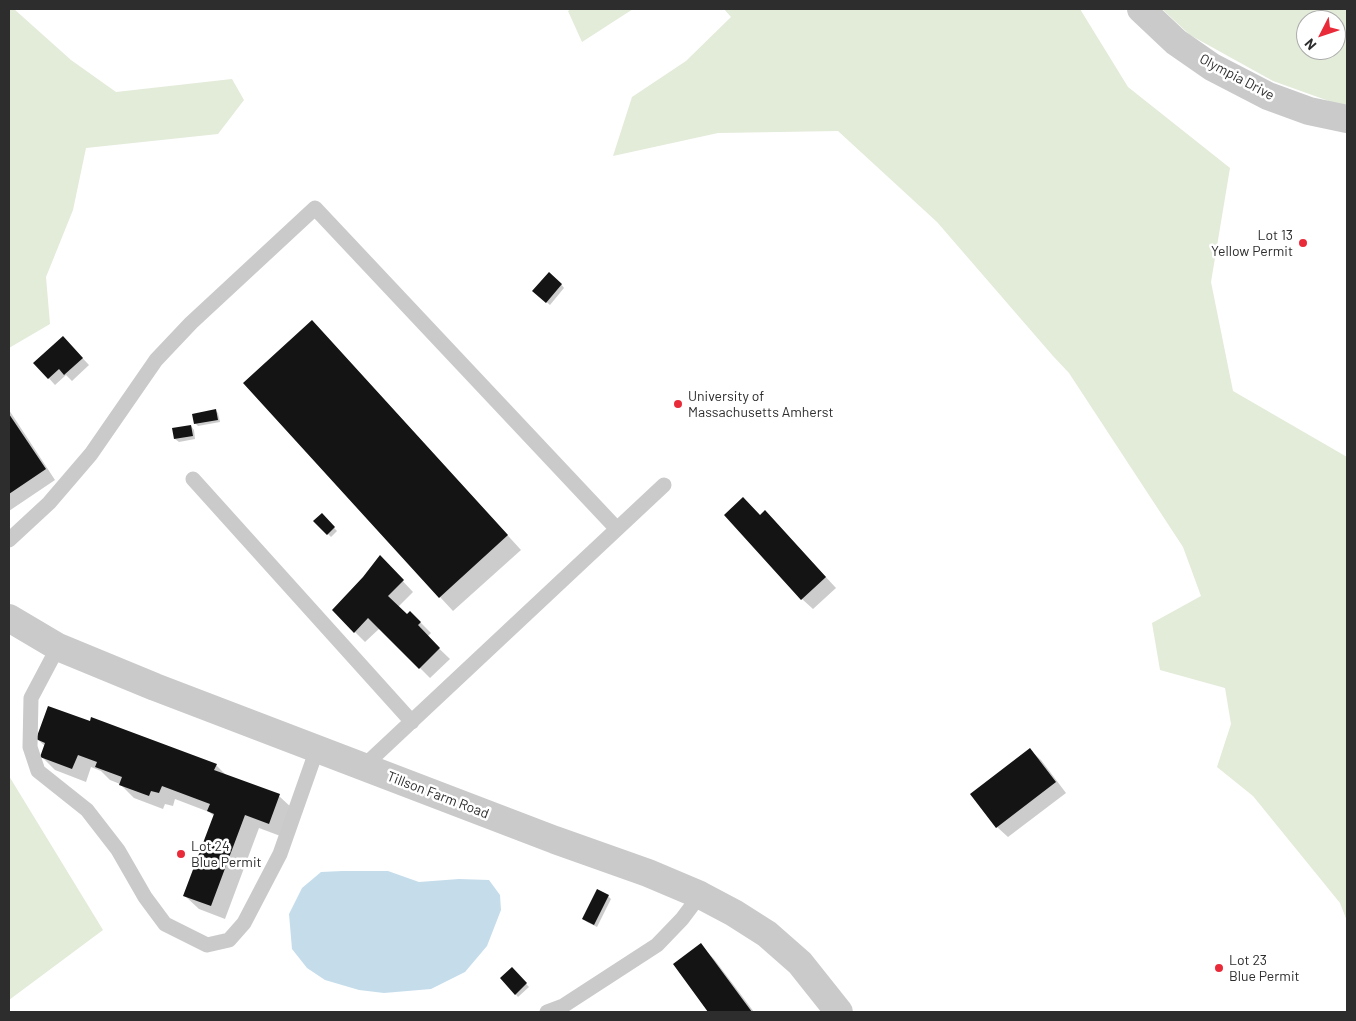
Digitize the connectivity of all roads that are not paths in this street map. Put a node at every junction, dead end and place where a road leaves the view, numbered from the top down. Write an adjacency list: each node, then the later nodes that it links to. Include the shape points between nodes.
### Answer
1 (1141, 9): 2 (street, Olympia Drive, via 1176,42 1212,67 1268,96 1309,112)
2 (1347, 119)
3 (192, 480): 9 (lane)
4 (664, 485): 5 (lane)
5 (617, 529): 6 (lane, via 316,208 191,323 162,354 91,454 49,503); 9 (lane)
6 (9, 540)
7 (9, 618): 8 (street, Tillson Farm Road)
8 (58, 647): 10 (street, Tillson Farm Road); 10 (lane, via 31,698 30,747 38,771 87,810 118,850 145,897 166,924 207,945 228,940 244,923 280,854)
9 (412, 722): 11 (lane)
10 (317, 749): 11 (street, Tillson Farm Road)
11 (364, 766): 12 (street, Tillson Farm Road)
12 (700, 895): 13 (lane, via 657,945 563,1006); 14 (street, Tillson Farm Road, via 767,934 800,963)
13 (547, 1012)
14 (839, 1012)

